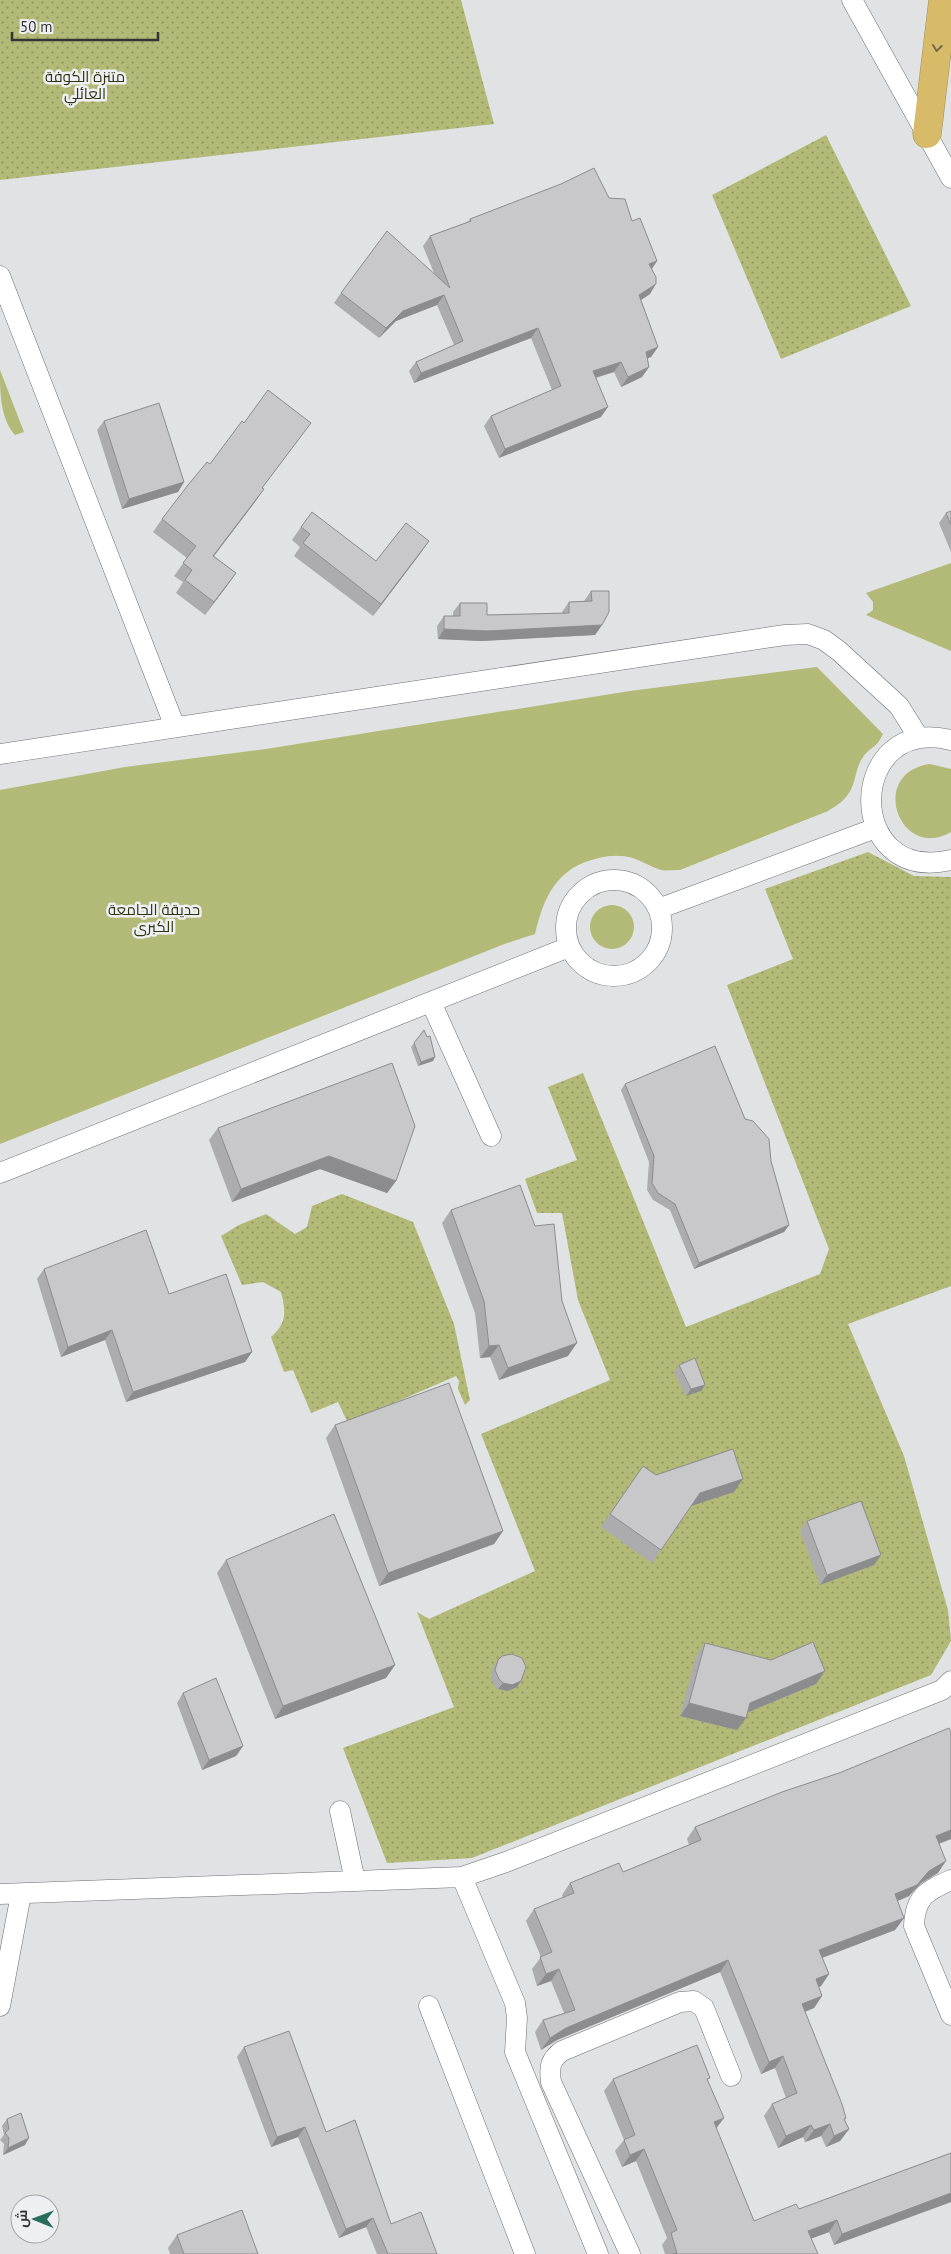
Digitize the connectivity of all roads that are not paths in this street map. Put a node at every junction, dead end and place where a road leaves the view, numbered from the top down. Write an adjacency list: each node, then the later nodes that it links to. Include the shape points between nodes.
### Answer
1 (852, 0): 3 (lane)
2 (943, 0): 3 (highway, one-way to 3)
3 (927, 134): 4 (lane)
4 (951, 178)
5 (0, 276): 6 (lane)
6 (175, 728): 7 (lane, via 808,634 839,651 899,706); 9 (lane)
7 (919, 738): 8 (lane); 10 (lane, via 887,756 876,772 870,791 870,810)
8 (951, 740)
9 (0, 754)
10 (876, 828): 11 (lane, via 886,844 901,855 919,862); 12 (lane)
11 (951, 860)
12 (658, 909): 13 (lane, via 661,939 646,965 632,973 603,975 583,965); 13 (lane, via 636,884 603,880 587,887 567,914 565,930)
13 (569, 947): 14 (lane)
14 (430, 1002): 15 (lane); 16 (lane)
15 (491, 1136)
16 (0, 1173)
17 (951, 1681): 19 (lane, via 933,1694)
18 (340, 1811): 20 (lane)
19 (462, 1877): 20 (lane); 29 (lane, via 515,2003 515,2052)
20 (355, 1881): 23 (lane)
21 (950, 1882): 26 (lane, via 931,1889 920,1899 914,1913 914,1926)
22 (0, 1894): 23 (lane)
23 (21, 1894): 24 (lane)
24 (0, 2006)
25 (429, 2006): 28 (lane)
26 (951, 2015)
27 (731, 2076): 30 (lane, via 704,2008 694,2002 680,2002 562,2051 553,2058 551,2082)
28 (524, 2254)
29 (598, 2254)
30 (630, 2254)

